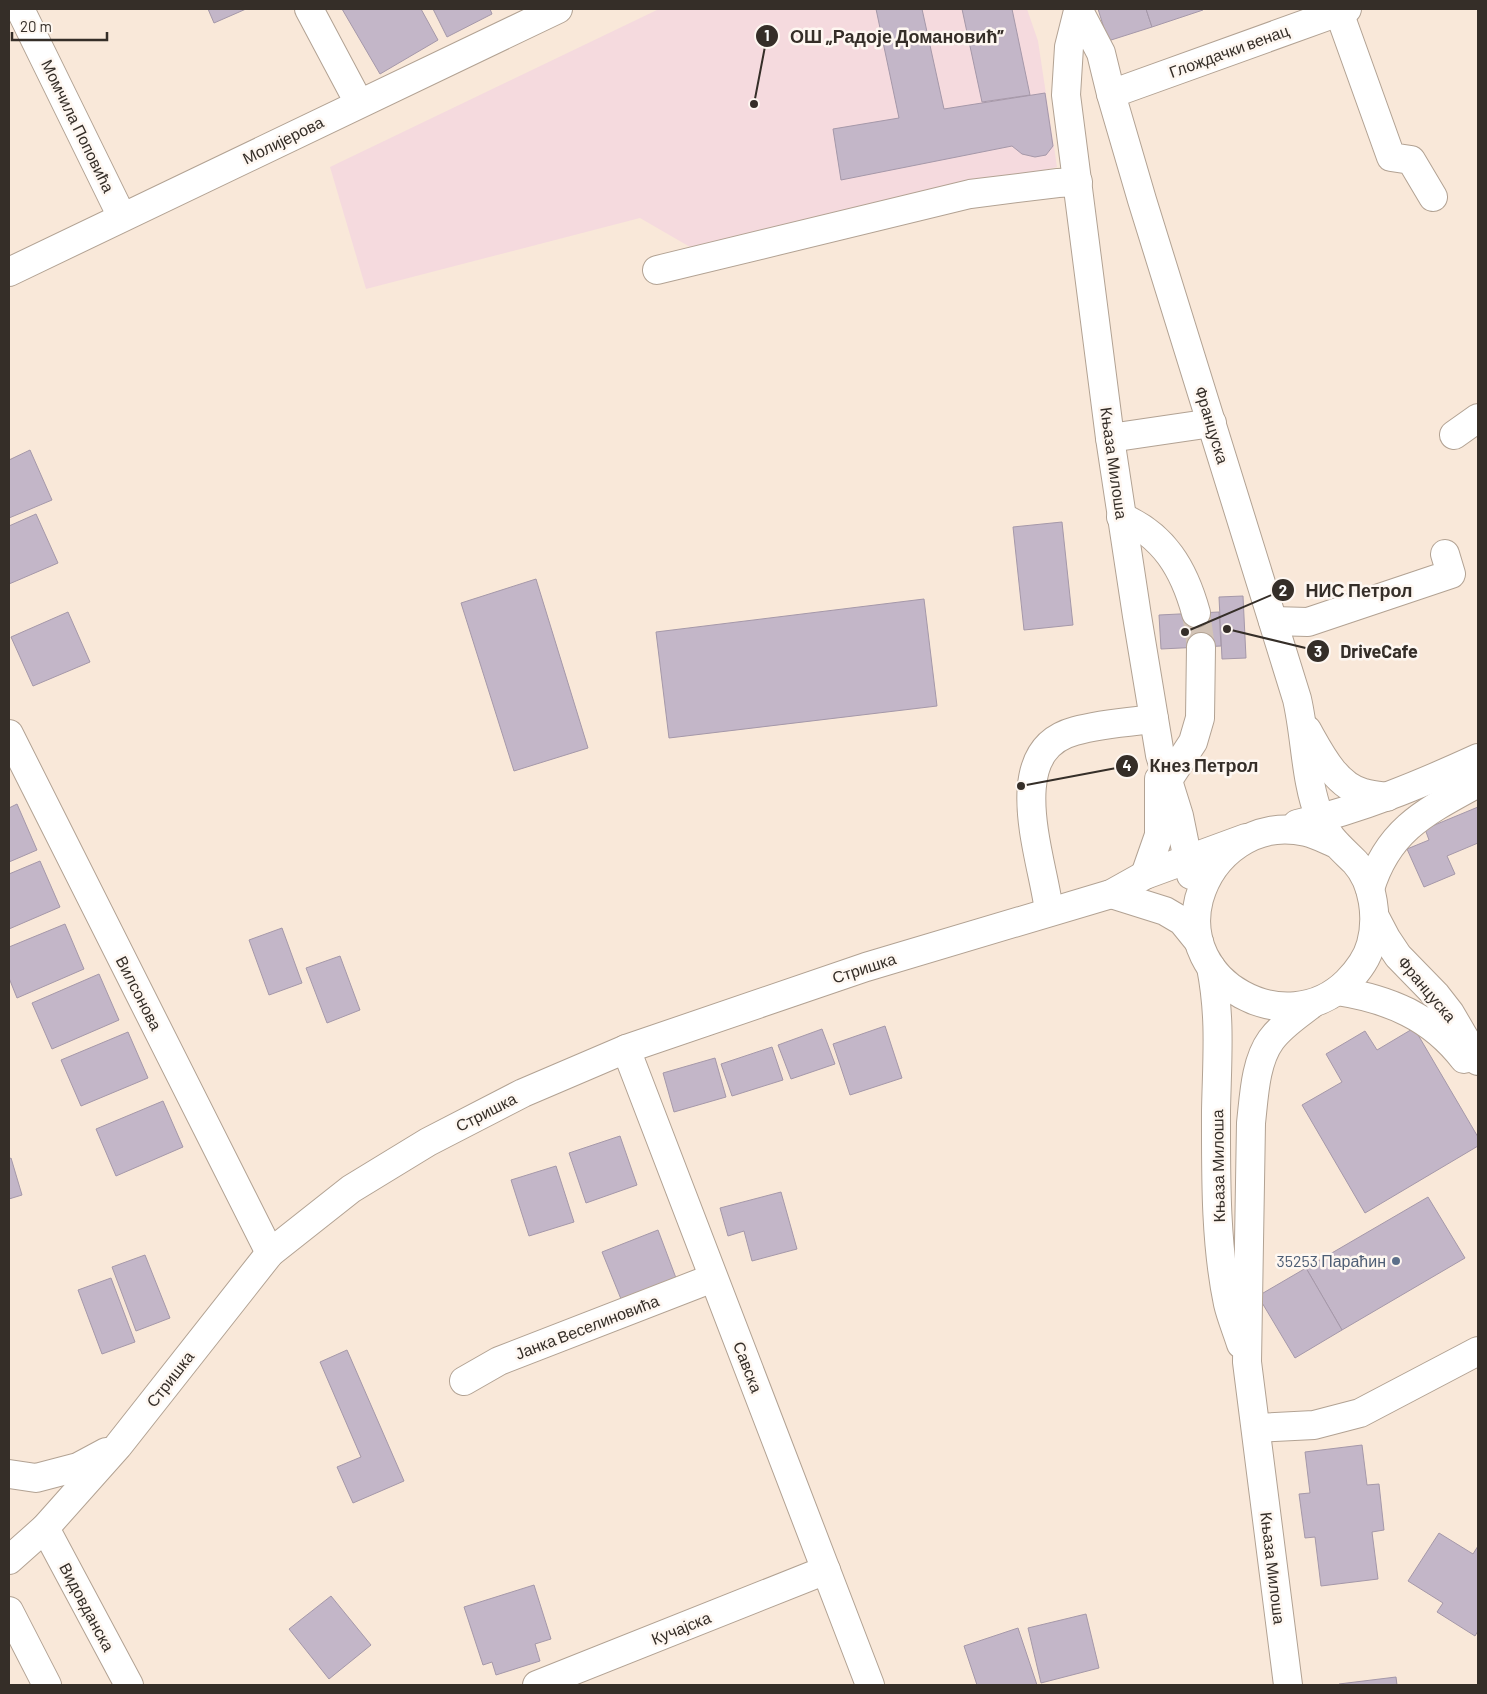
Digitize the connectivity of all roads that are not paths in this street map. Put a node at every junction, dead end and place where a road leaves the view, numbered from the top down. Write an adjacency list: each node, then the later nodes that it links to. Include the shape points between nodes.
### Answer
1 (20, 9): 10 (main road, Момчила Поповића)
2 (309, 9): 7 (main road)
3 (558, 9): 7 (main road, Молијерова)
4 (1078, 10): 6 (main road, Француска, via 1101,52); 8 (main road, Књаза Милоша, via 1069,47 1066,95)
5 (1343, 10): 6 (main road, Глождачки венац); 9 (main road, via 1391,157 1411,160)
6 (1111, 94): 14 (main road, Француска)
7 (359, 103): 10 (main road, Молијерова)
8 (1078, 182): 11 (main road, via 970,194); 16 (main road, Књаза Милоша)
9 (1433, 197)
10 (122, 217): 12 (main road, Молијерова)
11 (657, 270)
12 (9, 272)
13 (1478, 418): 15 (main road)
14 (1212, 423): 16 (main road); 20 (main road, Француска)
15 (1454, 435)
16 (1110, 438): 17 (main road, Књаза Милоша)
17 (1122, 517): 19 (main road, via 1148,532 1168,549); 22 (main road, Књаза Милоша)
18 (1445, 554): 20 (main road, via 1451,574 1308,622)
19 (1196, 613)
20 (1274, 621): 23 (main road, Француска)
21 (1201, 647): 26 (main road, via 1200,718 1193,742)
22 (1154, 719): 26 (main road, Књаза Милоша); 37 (main road, via 1074,731 1060,737 1038,759 1032,774 1031,800)
23 (1302, 723): 28 (main road, via 1328,764 1348,786 1363,793); 29 (main road, Француска, via 1311,785)
24 (9, 734): 47 (main road, Вилсонова)
25 (1478, 758): 28 (main road)
26 (1164, 768): 33 (main road, Књаза Милоша); 34 (main road, via 1159,835)
27 (1478, 783): 35 (main road, via 1424,814 1394,839 1376,868)
28 (1387, 797): 29 (main road)
29 (1320, 819): 30 (main road); 32 (main road, Француска)
30 (1275, 830): 31 (main road); 32 (main road, via 1306,832)
31 (1246, 838): 33 (main road, Стришка); 38 (main road, via 1221,856 1204,882)
32 (1334, 843): 35 (main road, via 1356,864)
33 (1189, 858): 34 (main road, Стришка); 38 (main road, Књаза Милоша)
34 (1145, 875): 36 (main road, Стришка)
35 (1370, 889): 39 (main road)
36 (1111, 894): 37 (main road, Стришка); 40 (main road, via 1165,911 1182,921)
37 (1049, 911): 44 (main road, Стришка, via 866,967)
38 (1196, 911): 40 (main road)
39 (1375, 917): 42 (main road, via 1371,945 1358,970); 45 (main road, Француска, via 1398,956 1450,1013)
40 (1199, 942): 41 (main road)
41 (1211, 967): 43 (main road, via 1230,988 1255,1002 1283,1007); 50 (main road, Књаза Милоша, via 1219,1039 1216,1112 1219,1242 1228,1305)
42 (1338, 991): 43 (main road); 46 (main road, Француска, via 1379,999 1430,1024 1455,1047)
43 (1312, 1004): 50 (main road, Књаза Милоша, via 1271,1040 1264,1052 1255,1089 1251,1123)
44 (626, 1049): 47 (main road, Стришка, via 523,1093 428,1142 351,1189); 48 (main road, Савска)
45 (1478, 1061)
46 (1478, 1078)
47 (270, 1253): 53 (main road, Стришка)
48 (713, 1278): 51 (main road, Јанка Веселиновића, via 499,1361); 57 (main road, Савска)
49 (1478, 1351): 52 (main road, via 1360,1413 1314,1425)
50 (1247, 1362): 52 (main road, Књаза Милоша)
51 (464, 1381)
52 (1256, 1428): 63 (main road, Књаза Милоша)
53 (118, 1446): 54 (main road, via 78,1467 36,1478); 55 (main road, Стришка)
54 (9, 1474)
55 (45, 1528): 56 (main road, Стришка); 60 (main road, Видовданска)
56 (9, 1560)
57 (826, 1570): 61 (main road, Кучајска); 62 (main road, Савска)
58 (9, 1611): 59 (main road)
59 (47, 1685)
60 (129, 1685)
61 (537, 1685)
62 (870, 1685)
63 (1288, 1685)

